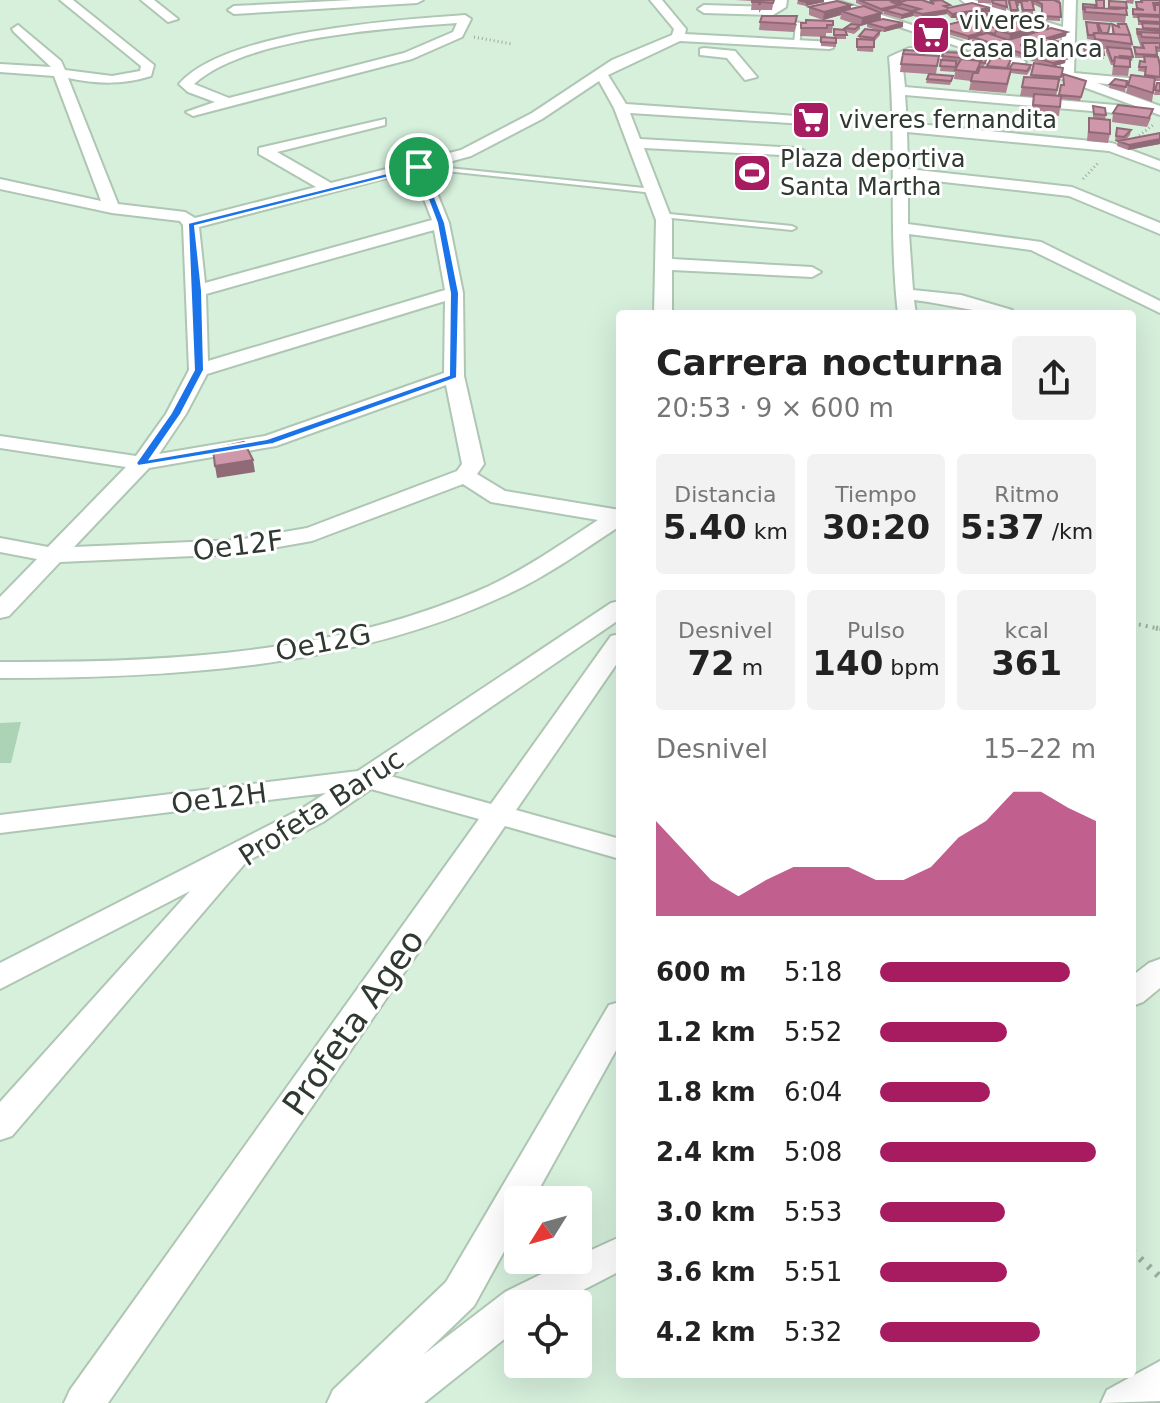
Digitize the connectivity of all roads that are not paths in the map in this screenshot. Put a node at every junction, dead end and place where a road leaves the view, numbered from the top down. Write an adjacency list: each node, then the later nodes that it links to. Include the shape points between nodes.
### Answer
1 (66, 0): 21 (street, via 148,69 119,80)
2 (147, 0): 11 (street)
3 (417, 0): 10 (street)
4 (656, 0): 15 (street, via 680,29)
5 (781, 0): 9 (street, via 773,11)
6 (824, 0): 19 (street)
7 (967, 0): 14 (street)
8 (1070, 0): 14 (street)
9 (704, 9)
10 (234, 10)
11 (172, 19)
12 (780, 22): 16 (lane, via 803,24)
13 (18, 29): 21 (street)
14 (1069, 33): 23 (street)
15 (678, 37): 16 (street); 18 (street)
16 (797, 43): 17 (street)
17 (829, 45)
18 (653, 49): 22 (street); 24 (street, via 730,53)
19 (1020, 62): 23 (street); 26 (street, via 899,54 895,57)
20 (0, 68): 21 (street)
21 (59, 72): 43 (street)
22 (601, 74): 28 (street); 37 (street, via 481,146)
23 (1067, 76): 25 (street); 30 (street)
24 (750, 77)
25 (1160, 85)
26 (900, 91): 30 (street); 33 (street)
27 (229, 103): 27 (street, via 186,84 198,71 222,60 337,31 462,14 458,34 408,56); 29 (street)
28 (621, 108): 31 (street); 34 (street)
29 (193, 112)
30 (1160, 112)
31 (805, 120)
32 (380, 122): 41 (street, via 264,151)
33 (899, 127): 36 (street, via 1112,147); 39 (street)
34 (633, 143): 35 (street); 42 (street)
35 (799, 152)
36 (1160, 166)
37 (419, 167): 41 (street); 42 (lane); 45 (street)
38 (0, 168): 40 (street)
39 (901, 173): 48 (street); 49 (street, via 1072,192)
40 (3, 184): 43 (street)
41 (332, 190): 46 (street)
42 (654, 191): 44 (street)
43 (112, 208): 46 (street, via 185,217)
44 (662, 215): 47 (lane); 50 (street)
45 (441, 223): 52 (street); 53 (street)
46 (191, 224): 52 (street)
47 (792, 228)
48 (900, 228): 54 (street); 55 (street, via 1035,246)
49 (1160, 229)
50 (663, 264): 51 (street); 57 (street)
51 (812, 272)
52 (197, 291): 61 (street)
53 (454, 293): 61 (street); 62 (street)
54 (904, 294): 58 (street); 59 (street, via 961,300)
55 (1140, 297): 56 (street); 60 (street)
56 (1160, 308)
57 (663, 310)
58 (906, 310)
59 (993, 310)
60 (1135, 310)
61 (199, 370): 64 (street)
62 (454, 376): 64 (street, via 269,442); 65 (street, via 473,464)
63 (0, 442): 64 (street)
64 (142, 463): 69 (street)
65 (465, 476): 66 (street, via 499,497); 69 (street, Oe12F, via 290,539 203,551)
66 (616, 514)
67 (616, 516): 73 (street, Oe12G, via 486,596 387,630 159,667)
68 (0, 545): 69 (street, Oe12F)
69 (53, 555): 70 (street)
70 (0, 611)
71 (616, 611): 74 (street, Profeta Baruc)
72 (616, 647): 75 (street, Profeta Ageo)
73 (0, 670)
74 (369, 779): 75 (street, Oe12H); 76 (street, Oe12H); 78 (street, Profeta Baruc)
75 (496, 815): 77 (street, Oe12H); 88 (street, Profeta Ageo)
76 (0, 824)
77 (616, 848)
78 (244, 851): 80 (street); 83 (street, Profeta Baruc)
79 (1160, 971): 81 (street)
80 (0, 977)
81 (1136, 991)
82 (616, 1021): 89 (street, via 460,1294)
83 (0, 1126)
84 (616, 1255): 85 (street)
85 (547, 1290)
86 (504, 1316): 90 (street)
87 (1160, 1379): 91 (street)
88 (84, 1403)
89 (347, 1403)
90 (393, 1403)
91 (1121, 1403)

